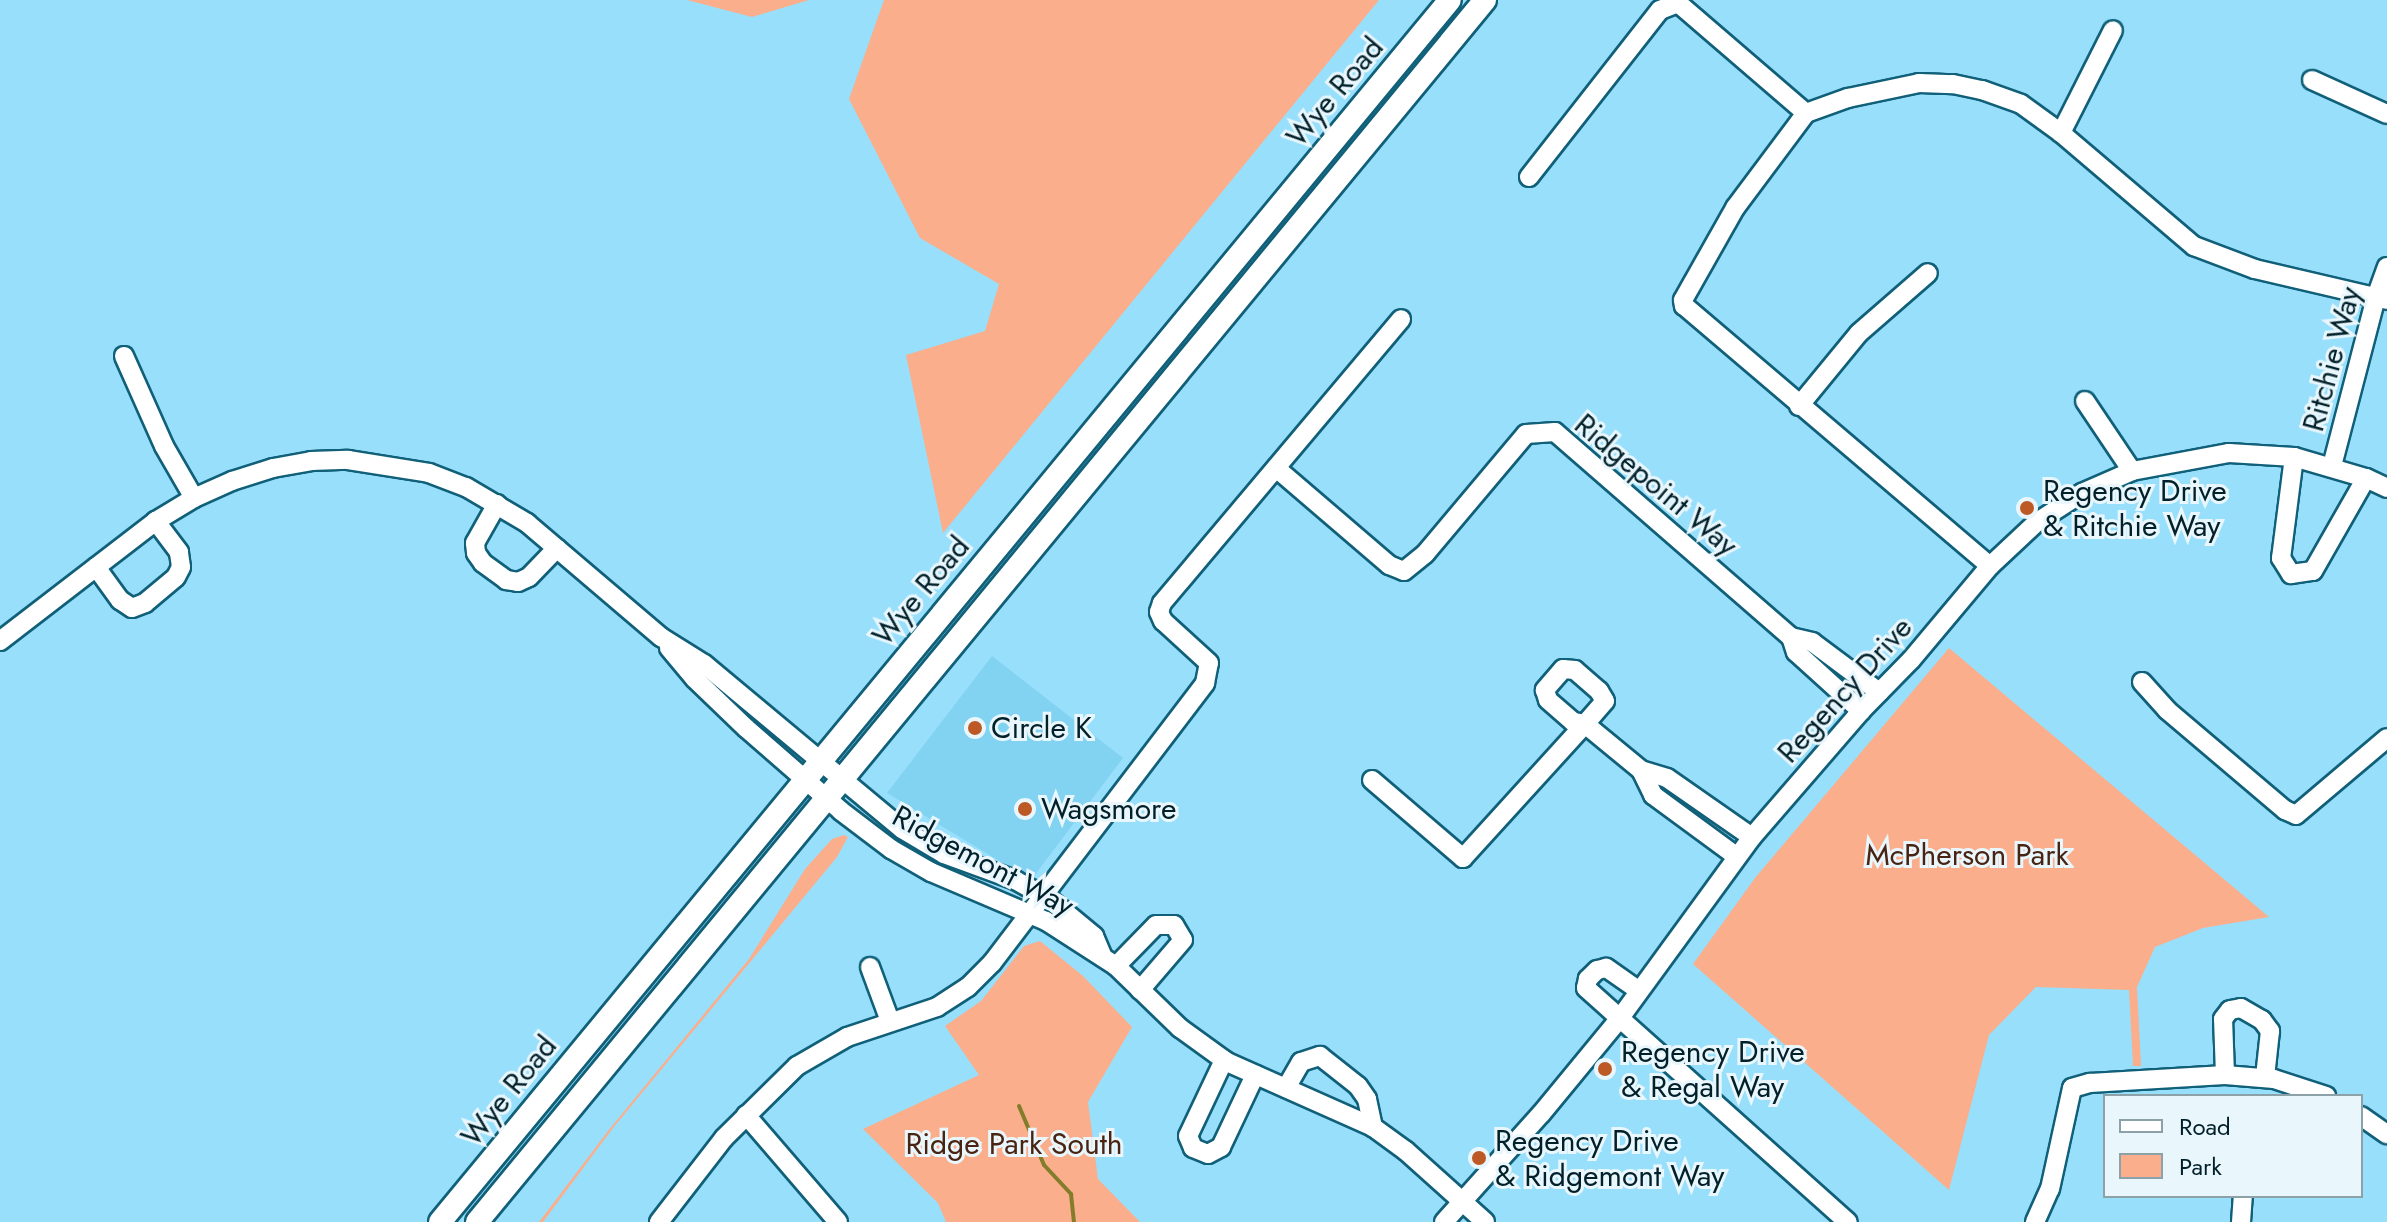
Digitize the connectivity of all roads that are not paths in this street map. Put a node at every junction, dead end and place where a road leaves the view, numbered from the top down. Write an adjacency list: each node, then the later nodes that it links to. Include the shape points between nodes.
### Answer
1 (1450, 0): 35 (main road, Wye Road)
2 (1485, 0): 38 (main road, Wye Road)
3 (2113, 30): 7 (street)
4 (2312, 80): 6 (street)
5 (1806, 113): 7 (street, via 1919,83 1953,84 2021,104); 8 (street, via 1678,3 1660,10); 15 (street, via 1755,176 1683,300 1690,313)
6 (2387, 114)
7 (2061, 133): 11 (street, via 2194,246 2255,269)
8 (1529, 177)
9 (2387, 267): 11 (street, Ritchie Way)
10 (1928, 273): 15 (street, via 1859,333)
11 (2381, 298): 17 (street, Ritchie Way)
12 (1401, 319): 18 (street)
13 (124, 356): 22 (street)
14 (2085, 401): 19 (street)
15 (1799, 406): 26 (street)
16 (2294, 457): 17 (street, Regency Drive); 19 (street, Regency Drive, via 2229,453); 20 (street, via 2281,558 2291,574 2313,571)
17 (2332, 466): 20 (street, Regency Drive)
18 (1276, 468): 29 (street, Ridgepoint Way, via 1389,565 1404,571 1425,554 1526,434 1555,432); 43 (street, via 1159,612 1209,663 1205,683)
19 (2132, 471): 26 (street, Regency Drive, via 2082,493 2037,522)
20 (2366, 478): 21 (street, Regency Drive)
21 (2387, 488)
22 (194, 498): 23 (street, via 273,468 348,460 429,473); 24 (street)
23 (497, 504): 25 (street); 25 (street, via 475,543 476,553 495,572 518,582)
24 (156, 521): 27 (street); 27 (street, via 179,552 181,567 145,603 132,608 120,600)
25 (557, 548): 28 (street)
26 (1990, 566): 32 (street, Regency Drive)
27 (96, 567): 30 (street)
28 (661, 637): 35 (street, Ridgemont Way, via 704,664); 37 (street, Ridgemont Way, via 695,679)
29 (1791, 637): 32 (street, Ridgepoint Way, via 1812,642); 33 (street, Ridgepoint Way, via 1796,652)
30 (0, 641)
31 (2142, 682): 34 (street, via 2167,710 2296,815)
32 (1879, 692): 33 (street, Regency Drive)
33 (1861, 711): 41 (street, Regency Drive)
34 (2387, 738)
35 (822, 759): 37 (main road, Wye Road); 38 (street, Ridgemont Way)
36 (1641, 770): 39 (street, via 1585,724 1463,858); 41 (street, via 1667,778); 42 (street, via 1653,795)
37 (805, 779): 40 (street, Ridgemont Way); 63 (main road, Wye Road)
38 (845, 779): 40 (main road, Wye Road); 43 (street, Ridgemont Way, via 921,841)
39 (1372, 780)
40 (828, 799): 44 (street, Ridgemont Way, via 912,862); 64 (main road, Wye Road)
41 (1752, 837): 42 (street, Regency Drive)
42 (1736, 856): 48 (street, Regency Drive)
43 (1043, 896): 44 (street); 45 (street, Ridgemont Way, via 1082,924)
44 (1031, 912): 45 (street, Ridgemont Way); 50 (street, via 968,987 937,1007)
45 (1110, 962): 47 (street, Ridgemont Way); 47 (street, via 1156,925 1174,925 1183,940)
46 (870, 967): 50 (street)
47 (1140, 990): 51 (street, Ridgemont Way)
48 (1638, 990): 49 (street, Regency Drive); 49 (street, via 1606,968 1588,979 1589,992)
49 (1620, 1018): 62 (street, Regency Drive); 69 (street)
50 (890, 1021): 57 (street, via 847,1037 797,1066)
51 (1224, 1060): 52 (street, Ridgemont Way); 52 (street, via 1188,1136 1193,1148 1208,1154 1221,1147)
52 (1255, 1075): 55 (street, Ridgemont Way)
53 (2225, 1075): 54 (street); 54 (street, via 2223,1019 2230,1010 2241,1008 2270,1031); 70 (street, via 2072,1088 2050,1189)
54 (2254, 1083): 56 (street, via 2305,1086)
55 (1286, 1088): 59 (street, Ridgemont Way); 59 (street, via 1301,1062 1320,1056 1358,1086)
56 (2322, 1094)
57 (746, 1115): 65 (street); 66 (street)
58 (2363, 1117): 60 (street)
59 (1373, 1127): 62 (street, Ridgemont Way)
60 (2387, 1134)
61 (2243, 1198): 71 (street)
62 (1462, 1202): 67 (street, Regency Drive); 68 (street, Ridgemont Way)
63 (440, 1222)
64 (477, 1222)
65 (659, 1222)
66 (838, 1222)
67 (1444, 1222)
68 (1485, 1222)
69 (1848, 1222)
70 (2035, 1222)
71 (2241, 1222)

